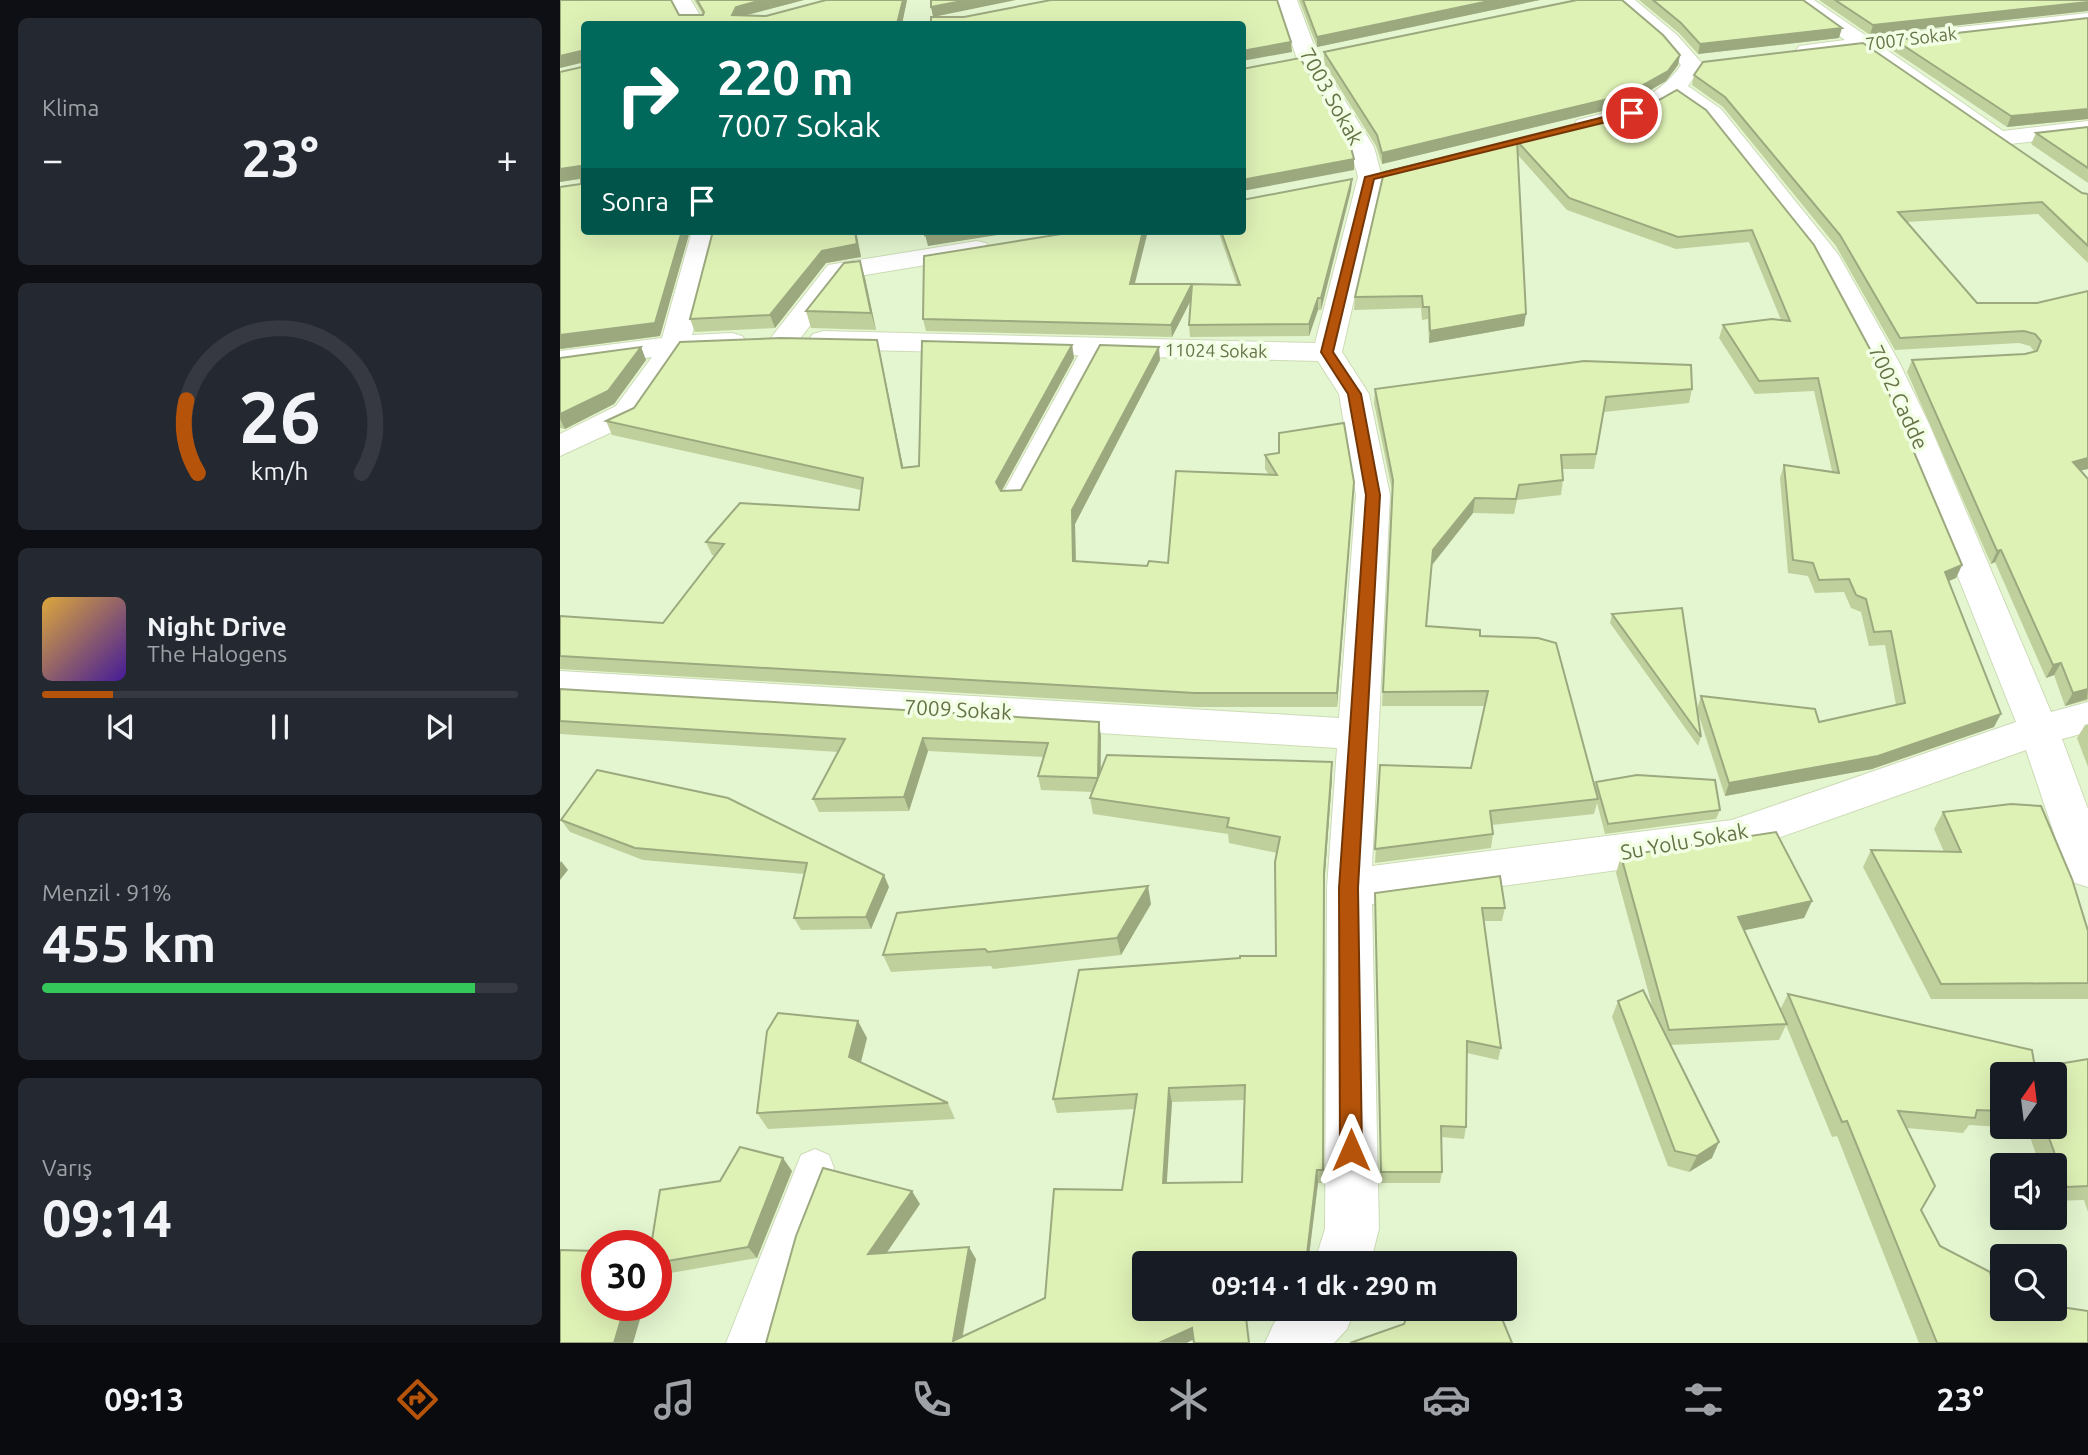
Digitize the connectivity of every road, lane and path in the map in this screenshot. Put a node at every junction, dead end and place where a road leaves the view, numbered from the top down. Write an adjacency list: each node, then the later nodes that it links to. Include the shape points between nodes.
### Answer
1 (681, 0): 6 (street)
2 (1287, 0): 19 (street, 7003 Sokak, via 1309,59 1362,147 1370,177)
3 (1623, 0): 9 (street, 7002 Cadde, via 1670,39)
4 (1801, 0): 7 (street)
5 (2088, 19): 7 (street, 7007 Sokak)
6 (693, 21)
7 (1865, 43): 8 (street, 7007 Sokak); 12 (street)
8 (1786, 53)
9 (1696, 71): 11 (street, via 1632,113); 25 (street, 7002 Cadde, via 1713,114 1825,254 1898,361 1914,426)
10 (2088, 128): 12 (street)
11 (1566, 129)
12 (2001, 138): 13 (street)
13 (2027, 157)
14 (704, 235): 17 (street)
15 (1004, 244): 16 (street, via 838,271)
16 (785, 339): 17 (street, 11024 Sokak); 18 (street, 11024 Sokak)
17 (675, 345): 20 (street, 11024 Sokak); 21 (street, via 627,413)
18 (1094, 347): 19 (street, 11024 Sokak); 22 (lane)
19 (1327, 352): 26 (street, via 1367,392 1373,495)
20 (560, 360)
21 (560, 446)
22 (1013, 497)
23 (560, 685): 26 (street, 7009 Sokak)
24 (2088, 717): 25 (street, Su Yolu Sokak)
25 (2039, 730): 27 (street, 7002 Cadde); 28 (street, Su Yolu Sokak, via 1733,837)
26 (1356, 734): 28 (street)
27 (2088, 869)
28 (1349, 888): 30 (street)
29 (815, 1168): 32 (lane)
30 (1347, 1246)
31 (1315, 1321): 33 (street)
32 (747, 1343)
33 (1294, 1343)

